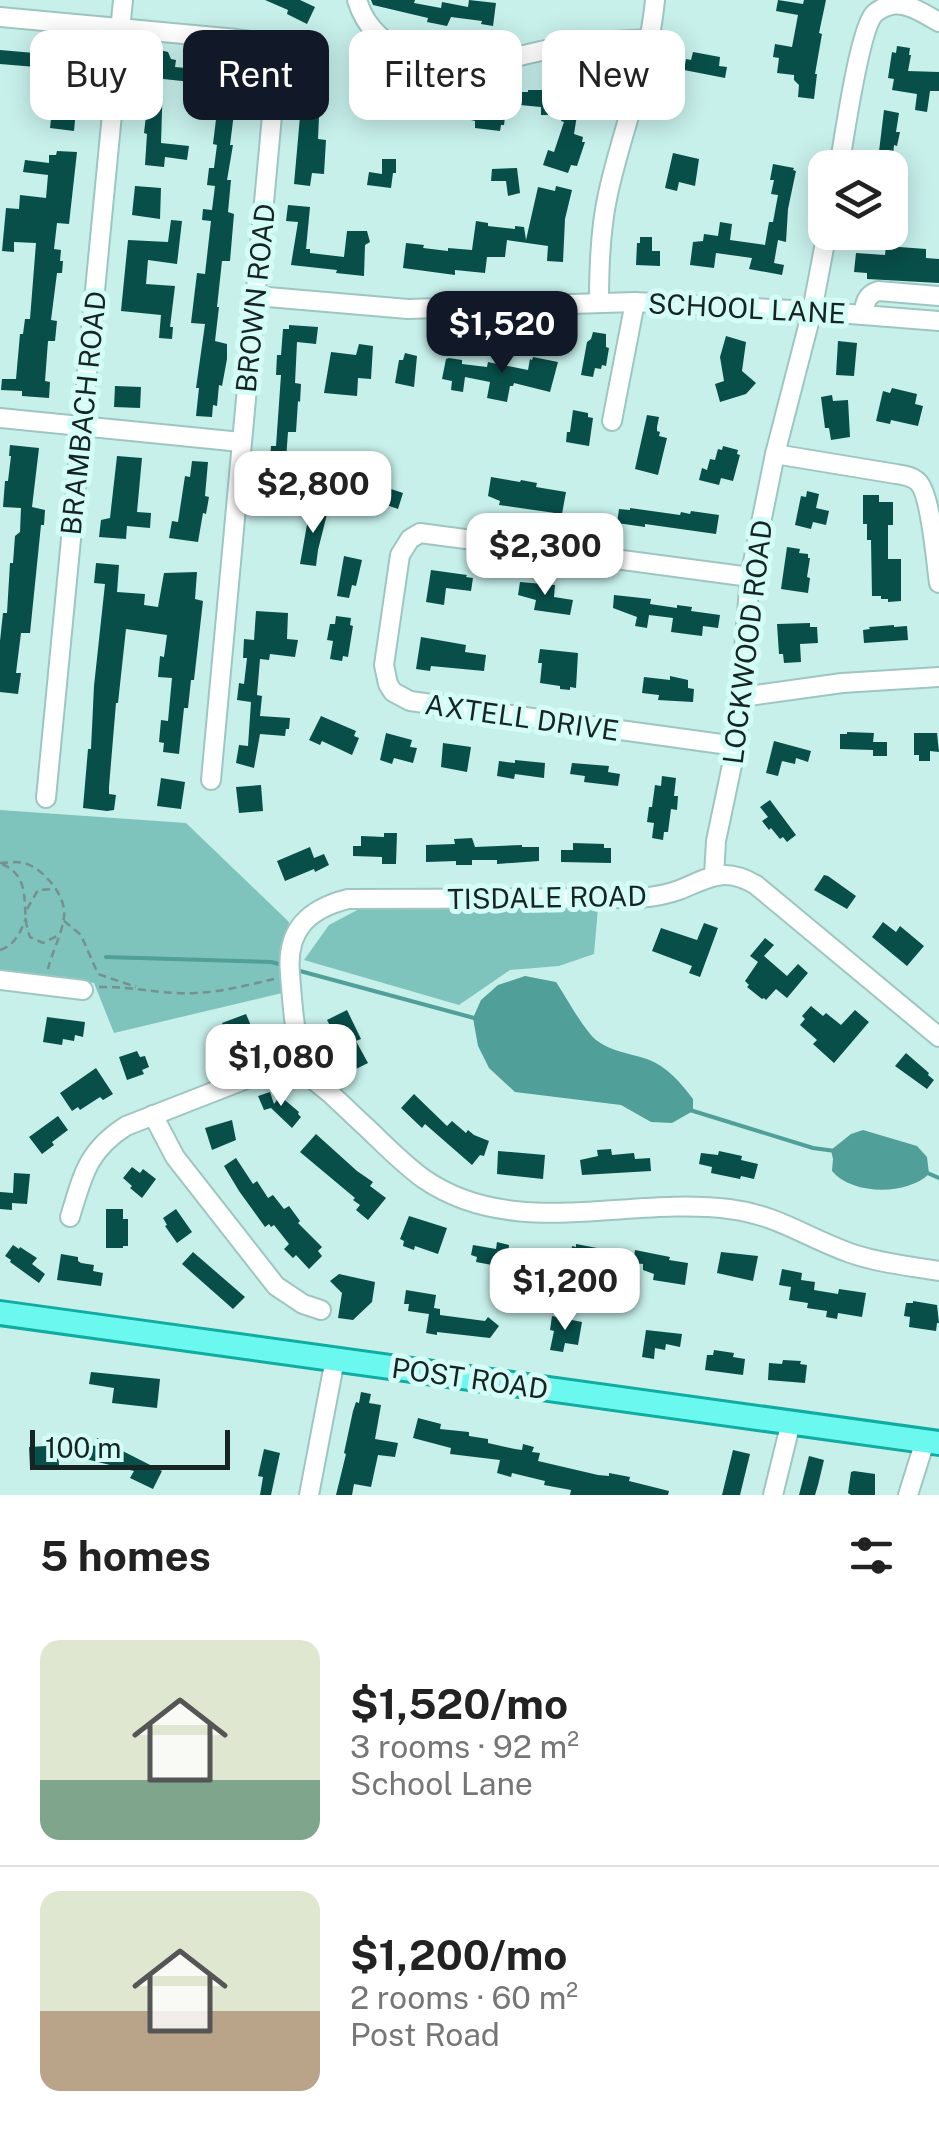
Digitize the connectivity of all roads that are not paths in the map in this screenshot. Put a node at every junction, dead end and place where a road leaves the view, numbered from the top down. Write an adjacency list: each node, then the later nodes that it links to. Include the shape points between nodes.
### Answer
1 (124, 0): 6 (street, BRAMBACH ROAD)
2 (357, 0): 8 (street, via 369,26 402,52 472,63)
3 (654, 0): 7 (street)
4 (0, 17): 6 (street)
5 (939, 22): 10 (street, via 897,4 874,14)
6 (120, 28): 13 (street, BROWN ROAD, via 238,39 275,54); 23 (street, BRAMBACH ROAD)
7 (649, 30)
8 (542, 51)
9 (627, 120): 15 (street, via 604,209)
10 (842, 150)
11 (824, 250): 17 (street, LOCKWOOD ROAD)
12 (892, 292): 14 (street); 18 (street, via 870,294); 19 (street)
13 (256, 296): 15 (street, SCHOOL LANE, via 408,309); 24 (street, BROWN ROAD)
14 (939, 296)
15 (598, 302): 16 (street, SCHOOL LANE)
16 (635, 302): 17 (street, SCHOOL LANE); 22 (street)
17 (812, 311): 18 (street, SCHOOL LANE); 25 (street, LOCKWOOD ROAD)
18 (863, 315): 19 (street, SCHOOL LANE)
19 (890, 317): 20 (street, SCHOOL LANE)
20 (939, 321)
21 (0, 418): 23 (street)
22 (612, 421)
23 (82, 427): 24 (street); 32 (street, BRAMBACH ROAD)
24 (241, 442): 31 (street, BROWN ROAD)
25 (775, 454): 26 (street, LOCKWOOD ROAD); 27 (street, via 919,482)
26 (750, 577): 29 (street, LOCKWOOD ROAD); 30 (street, AXTELL DRIVE, via 420,533 400,555 384,665 393,692 410,702)
27 (939, 583)
28 (939, 677): 29 (street)
29 (742, 697): 30 (street, LOCKWOOD ROAD)
30 (736, 746): 33 (street, LOCKWOOD ROAD)
31 (211, 780)
32 (46, 798)
33 (714, 876): 36 (street, via 740,876 756,885); 37 (street, TISDALE ROAD, via 638,898 348,899 326,906 300,924 290,952)
34 (0, 980): 35 (street)
35 (83, 990)
36 (939, 1036)
37 (303, 1060): 38 (street); 40 (street, via 313,1079 404,1162 471,1202 527,1212 726,1209 780,1221 853,1254)
38 (153, 1115): 39 (street, via 100,1144); 41 (street, via 175,1157 276,1286)
39 (70, 1217)
40 (939, 1270)
41 (320, 1310)
42 (0, 1313): 43 (main road, POST ROAD)
43 (335, 1360): 44 (main road, POST ROAD); 46 (street)
44 (790, 1422): 45 (main road, POST ROAD); 47 (street)
45 (932, 1442): 48 (street)
46 (310, 1495)
47 (773, 1495)
48 (908, 1495)

